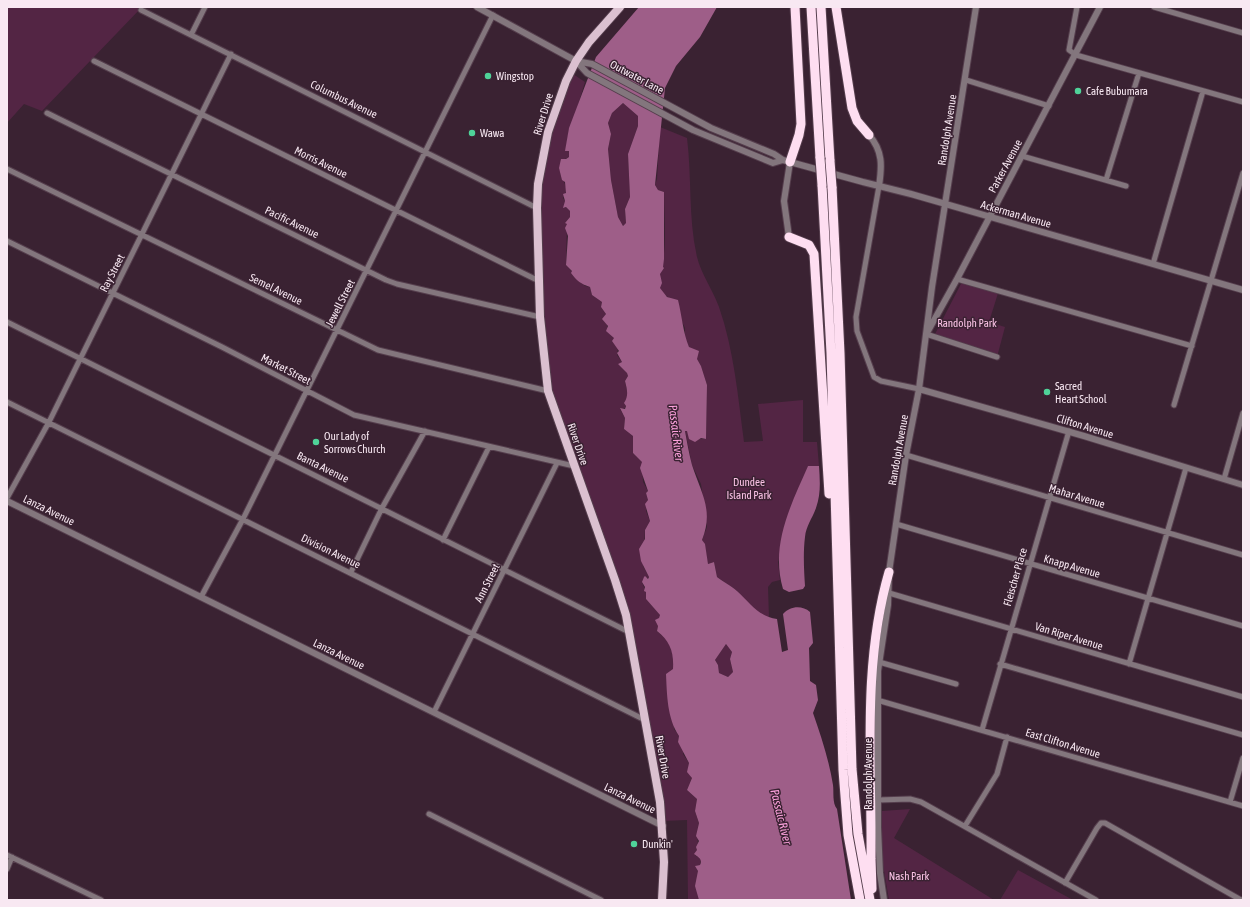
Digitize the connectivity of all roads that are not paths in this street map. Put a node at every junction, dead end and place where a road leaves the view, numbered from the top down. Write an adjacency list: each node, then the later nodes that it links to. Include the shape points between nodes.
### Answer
1 (205, 7): 15 (street)
2 (477, 7): 13 (street, Outwater Lane)
3 (620, 7): 19 (main road, River Drive)
4 (795, 7): 32 (highway, via 801,124 799,135)
5 (811, 7): 92 (highway, bridge, via 829,320)
6 (821, 7): 122 (highway, bridge, via 840,353 852,769 858,834)
7 (836, 7): 29 (highway, via 852,108 857,122)
8 (976, 7): 21 (street, Randolph Avenue)
9 (1077, 7): 17 (street, via 1070,50)
10 (1100, 7): 17 (street, Parker Avenue)
11 (1154, 7): 14 (street)
12 (142, 10): 15 (street, Columbus Avenue)
13 (493, 15): 19 (street, Outwater Lane); 30 (street, Jewell Street)
14 (1243, 33)
15 (192, 35): 16 (street, Columbus Avenue)
16 (231, 54): 26 (street, Ray Street); 30 (street, Columbus Avenue)
17 (1076, 55): 20 (street); 24 (street, Parker Avenue)
18 (94, 61): 26 (street, Morris Avenue)
19 (576, 61): 27 (street, Outwater Lane, via 592,64); 28 (street, Outwater Lane, via 588,72); 40 (main road, River Drive, via 548,132 538,184)
20 (1139, 73): 22 (street); 36 (street)
21 (966, 80): 24 (street); 39 (street, Randolph Avenue)
22 (1203, 91): 23 (street); 46 (street)
23 (1243, 102)
24 (1048, 106): 31 (street, Parker Avenue)
25 (47, 113): 35 (street, Pacific Avenue)
26 (202, 114): 35 (street, Ray Street); 41 (street, Morris Avenue)
27 (686, 115): 32 (street, Ackerman Avenue)
28 (681, 124): 32 (street, Ackerman Avenue, via 773,163)
29 (870, 135): 37 (street, via 881,155)
30 (427, 152): 40 (street, Columbus Avenue); 41 (street, Jewell Street)
31 (1022, 156): 36 (street); 42 (street, Parker Avenue)
32 (787, 161): 37 (street, Ackerman Avenue); 44 (street, via 784,201)
33 (7, 169): 43 (street, Semel Avenue)
34 (1243, 173): 50 (street)
35 (172, 174): 43 (street, Ray Street); 47 (street, Pacific Avenue)
36 (1106, 180): 38 (street)
37 (879, 186): 39 (street, Ackerman Avenue); 60 (street, via 856,317 857,331 874,377 881,381)
38 (1126, 186)
39 (946, 204): 42 (street, Ackerman Avenue); 56 (street, Randolph Avenue)
40 (537, 208): 49 (main road, River Drive)
41 (397, 212): 47 (street, Jewell Street); 49 (street, Morris Avenue)
42 (990, 216): 46 (street, Ackerman Avenue); 48 (street, Parker Avenue)
43 (143, 234): 52 (street, Ray Street); 55 (street, Semel Avenue)
44 (789, 237): 92 (highway, via 809,245 814,254 830,530)
45 (7, 241): 52 (street, Market Street)
46 (1153, 264): 50 (street, Ackerman Avenue)
47 (368, 271): 53 (street, Pacific Avenue, via 397,284); 55 (street, Jewell Street)
48 (957, 279): 56 (street, Parker Avenue); 57 (street)
49 (539, 281): 53 (main road, River Drive)
50 (1212, 281): 51 (street, Ackerman Avenue); 57 (street)
51 (1243, 290)
52 (113, 293): 59 (street, Ray Street); 61 (street, Market Street)
53 (540, 317): 62 (main road, River Drive)
54 (7, 322): 59 (street, Banta Avenue)
55 (338, 330): 61 (street, Jewell Street); 62 (street, Semel Avenue, via 378,350)
56 (926, 334): 58 (street); 60 (street, Randolph Avenue)
57 (1192, 346): 64 (street)
58 (997, 357)
59 (81, 358): 66 (street, Ray Street); 70 (street, Banta Avenue)
60 (919, 389): 68 (street, Clifton Avenue); 71 (street, Randolph Avenue)
61 (307, 391): 67 (street, Market Street, via 354,415); 70 (street, Jewell Street)
62 (548, 391): 73 (main road, River Drive)
63 (7, 402): 66 (street, Division Avenue)
64 (1174, 405)
65 (1243, 413): 75 (street)
66 (49, 422): 78 (street, Ray Street); 80 (street, Division Avenue)
67 (425, 431): 69 (street, Market Street); 79 (street)
68 (1069, 431): 74 (street, Clifton Avenue); 77 (street, Fleischer Place)
69 (489, 447): 72 (street, Market Street); 83 (street)
70 (275, 455): 79 (street, Banta Avenue); 80 (street, Jewell Street)
71 (906, 456): 77 (street, Mahar Avenue); 81 (street, Randolph Avenue)
72 (557, 463): 73 (street, Market Street); 86 (street, Ann Street)
73 (574, 466): 95 (main road, River Drive, via 617,586)
74 (1186, 468): 75 (street, Clifton Avenue); 82 (street)
75 (1224, 479): 76 (street, Clifton Avenue)
76 (1243, 485)
77 (1049, 498): 82 (street, Mahar Avenue); 85 (street, Fleischer Place)
78 (7, 499): 90 (street, Lanza Avenue)
79 (382, 508): 83 (street, Banta Avenue); 87 (street)
80 (243, 519): 87 (street, Division Avenue); 90 (street, Jewell Street)
81 (896, 524): 85 (street, Knapp Avenue); 88 (street, Randolph Avenue)
82 (1167, 533): 84 (street, Mahar Avenue); 91 (street)
83 (443, 540): 86 (street, Banta Avenue)
84 (1243, 555)
85 (1030, 564): 91 (street, Knapp Avenue); 94 (street, Fleischer Place)
86 (504, 570): 95 (street, Banta Avenue); 96 (street, Ann Street)
87 (351, 572): 96 (street, Division Avenue)
88 (889, 572): 89 (street, Randolph Avenue); 123 (highway, via 881,603 871,676 871,859)
89 (889, 593): 94 (street, Van Riper Avenue); 97 (street, Randolph Avenue)
90 (201, 597): 103 (street, Lanza Avenue)
91 (1148, 598): 93 (street, Knapp Avenue); 99 (street)
92 (838, 601): 121 (highway, via 844,792 848,835)
93 (1243, 626)
94 (1011, 629): 98 (street, Fleischer Place); 99 (street, Van Riper Avenue)
95 (629, 632): 104 (main road, River Drive)
96 (472, 634): 103 (street, Ann Street); 104 (street, Division Avenue)
97 (879, 662): 100 (street); 102 (street, Randolph Avenue)
98 (1000, 664): 105 (street, Fleischer Place); 106 (street)
99 (1128, 664): 101 (street, Van Riper Avenue)
100 (956, 684)
101 (1243, 697)
102 (877, 700): 105 (street, East Clifton Avenue); 109 (street, Randolph Avenue)
103 (434, 712): 113 (street, Lanza Avenue)
104 (645, 720): 113 (main road, River Drive)
105 (982, 730): 107 (street, East Clifton Avenue)
106 (1243, 735)
107 (1007, 737): 110 (street, East Clifton Avenue); 114 (street, via 997,774)
108 (1243, 758): 110 (street)
109 (878, 800): 114 (street, via 916,800); 124 (street, Randolph Avenue, via 879,858)
110 (1230, 802): 111 (street, East Clifton Avenue)
111 (1243, 806)
112 (429, 814): 119 (street)
113 (663, 826): 120 (main road, River Drive)
114 (965, 826): 117 (street)
115 (9, 856): 116 (street); 118 (street)
116 (7, 869)
117 (1065, 883): 125 (street); 126 (street, via 1101,823)
118 (101, 900)
119 (601, 900)
120 (662, 900)
121 (860, 900)
122 (870, 900)
123 (874, 900)
124 (884, 900)
125 (1096, 900)
126 (1241, 900)

